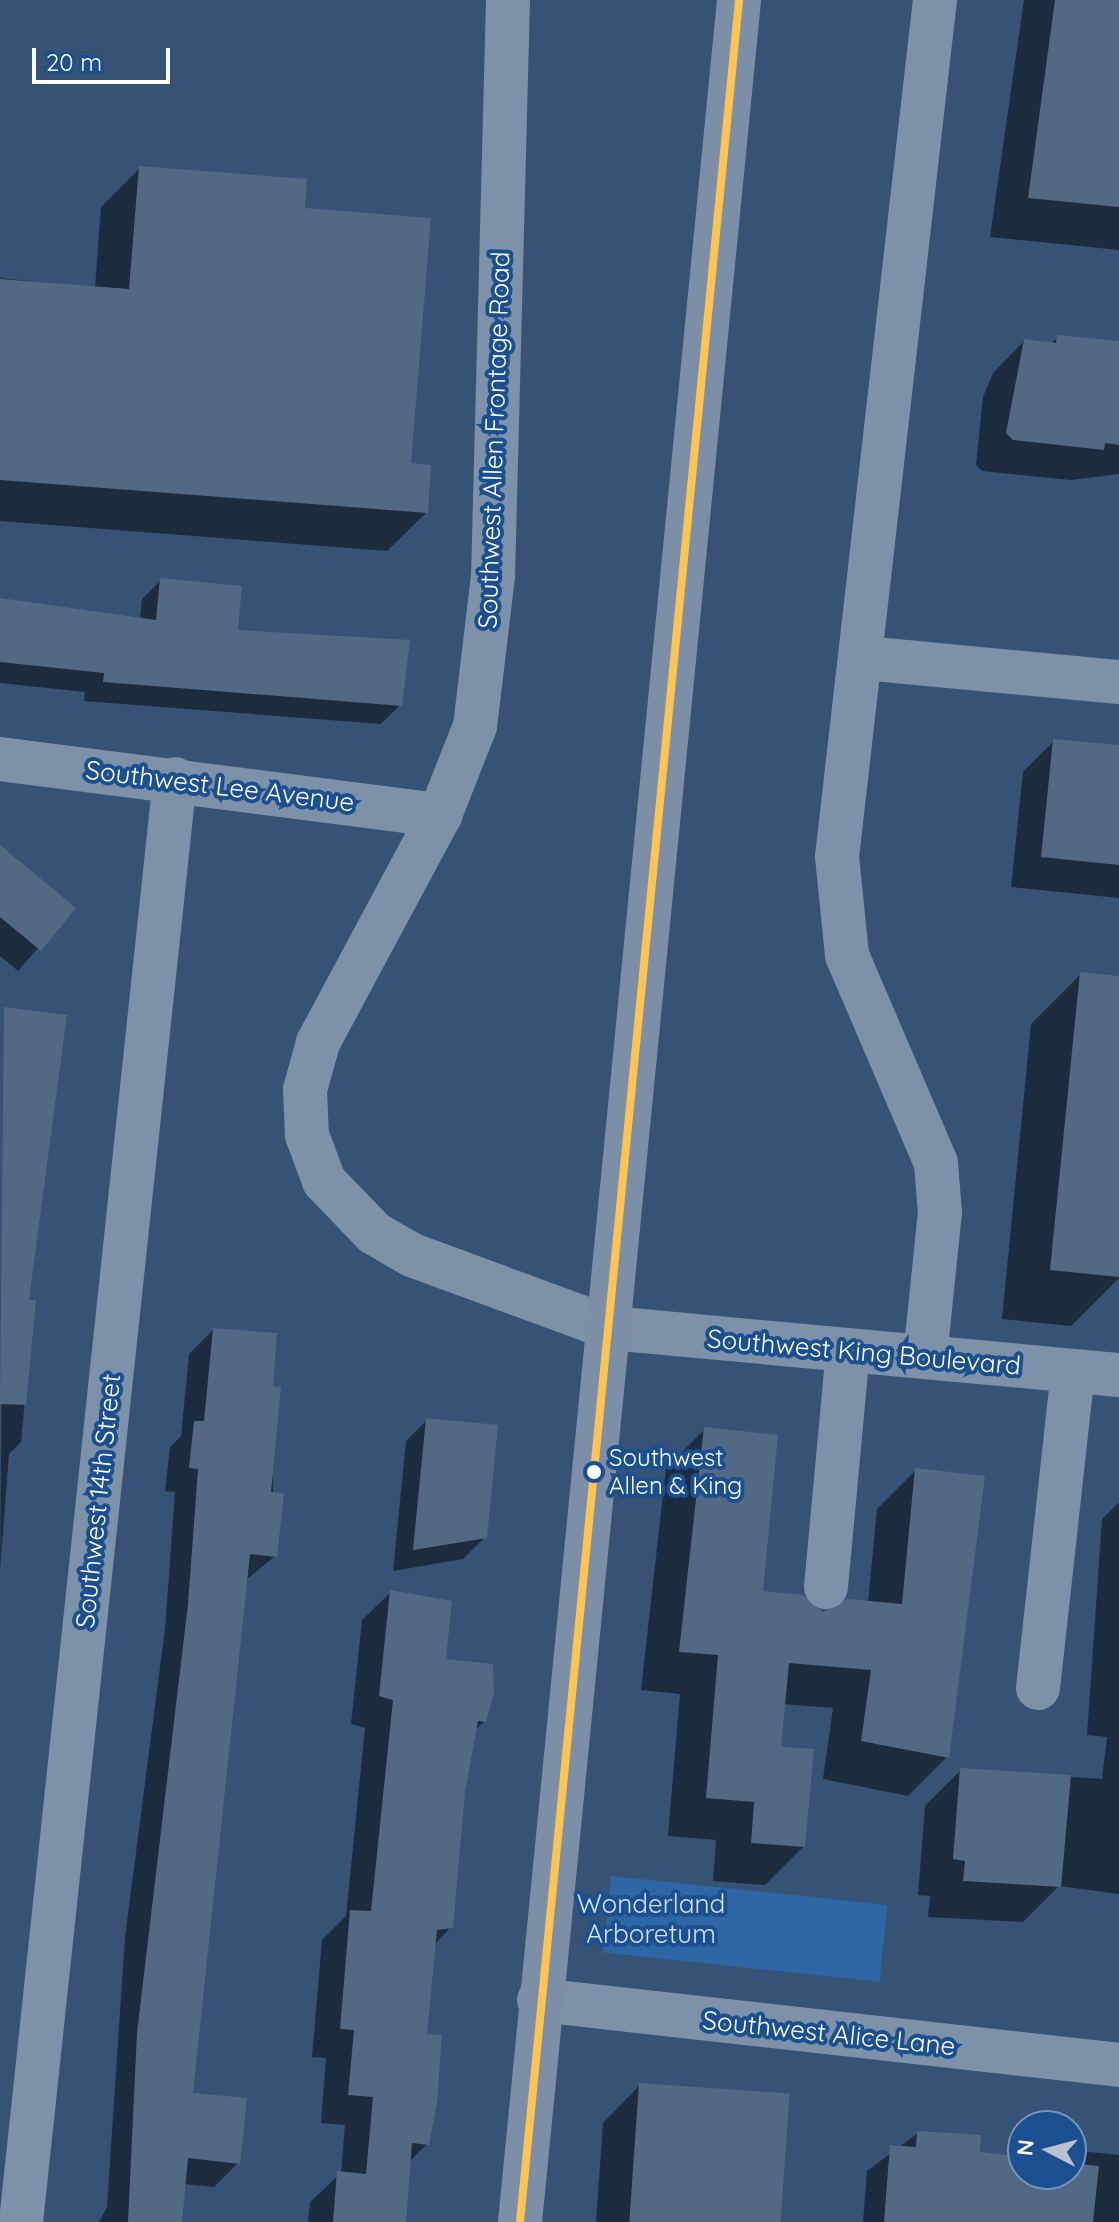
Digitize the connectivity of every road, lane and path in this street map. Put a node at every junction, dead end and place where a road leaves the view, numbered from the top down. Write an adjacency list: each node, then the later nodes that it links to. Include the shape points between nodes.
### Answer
1 (508, 0): 8 (street, Southwest Allen Frontage Road, via 493,576 475,726)
2 (739, 0): 9 (main road)
3 (935, 0): 4 (street)
4 (864, 658): 5 (street); 11 (street, via 837,857 838,910 864,1000 936,1163 940,1213)
5 (1119, 682)
6 (0, 759): 7 (street, Southwest Lee Avenue)
7 (175, 779): 8 (street, Southwest Lee Avenue); 18 (street, Southwest 14th Street)
8 (440, 815): 9 (street, Southwest Allen Frontage Road, via 318,1043 305,1090 307,1135 324,1181 374,1233 412,1255)
9 (610, 1328): 10 (street, Southwest King Boulevard); 16 (main road)
10 (848, 1350): 11 (street, Southwest King Boulevard); 14 (street)
11 (925, 1357): 12 (street, Southwest King Boulevard)
12 (1073, 1371): 13 (street, Southwest King Boulevard); 15 (street)
13 (1119, 1375)
14 (826, 1587)
15 (1038, 1688)
16 (539, 2000): 17 (street, Southwest Alice Lane); 19 (main road)
17 (1119, 2065)
18 (21, 2222)
19 (520, 2222)

